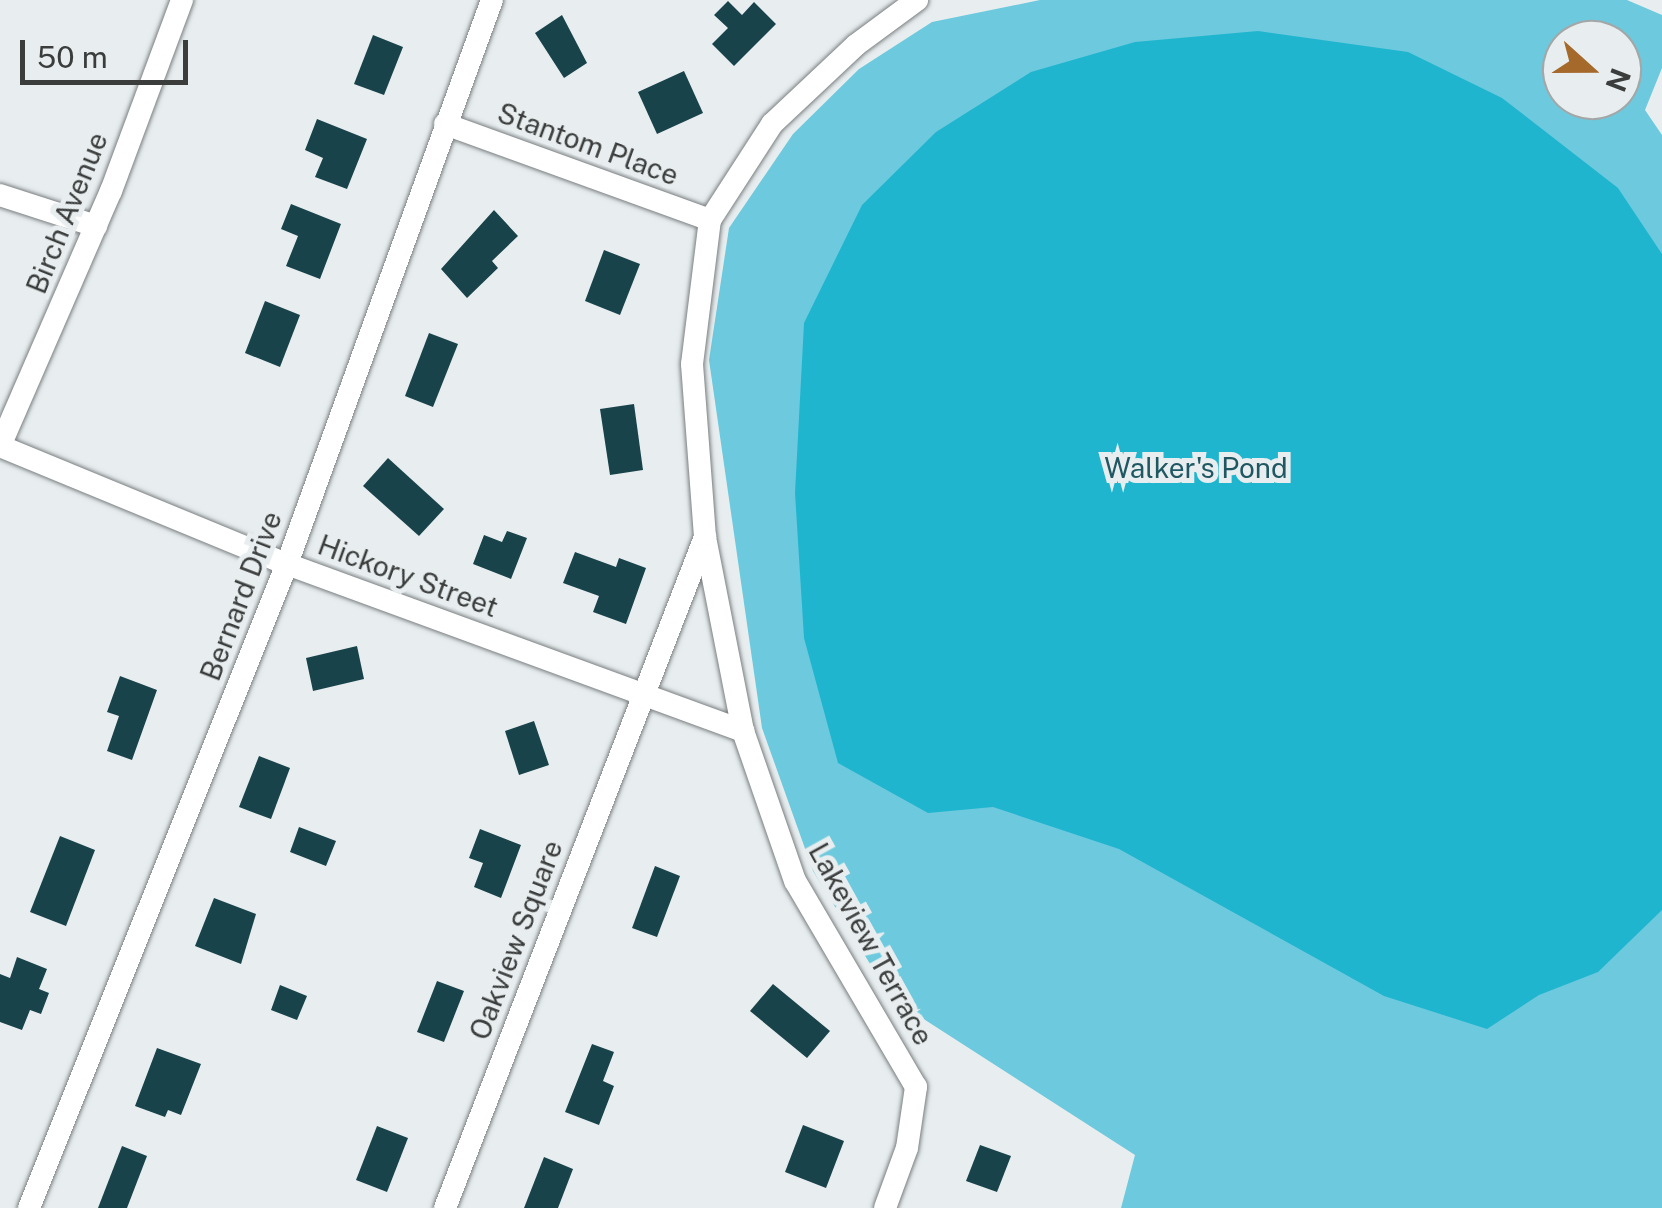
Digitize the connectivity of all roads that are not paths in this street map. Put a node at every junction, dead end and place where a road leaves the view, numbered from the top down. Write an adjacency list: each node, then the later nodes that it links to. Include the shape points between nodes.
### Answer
1 (182, 0): 7 (street, Birch Avenue)
2 (492, 0): 4 (street, Bernard Drive)
3 (918, 0): 6 (street, Lakeview Terrace, via 856,45 772,124)
4 (445, 124): 6 (street, Stantom Place); 10 (street, Bernard Drive)
5 (0, 196): 7 (street)
6 (710, 220): 9 (street, Lakeview Terrace, via 692,364)
7 (96, 226): 8 (street, Birch Avenue)
8 (0, 446): 10 (street, Hickory Street)
9 (705, 537): 11 (street, Lakeview Terrace); 12 (street, Lakeview Terrace)
10 (287, 564): 11 (street, Hickory Street); 13 (street, Bernard Drive)
11 (642, 694): 12 (street, Hickory Street); 14 (street, Oakview Square)
12 (743, 730): 15 (street, Lakeview Terrace, via 795,881 916,1087 908,1148)
13 (30, 1208)
14 (445, 1208)
15 (885, 1208)

